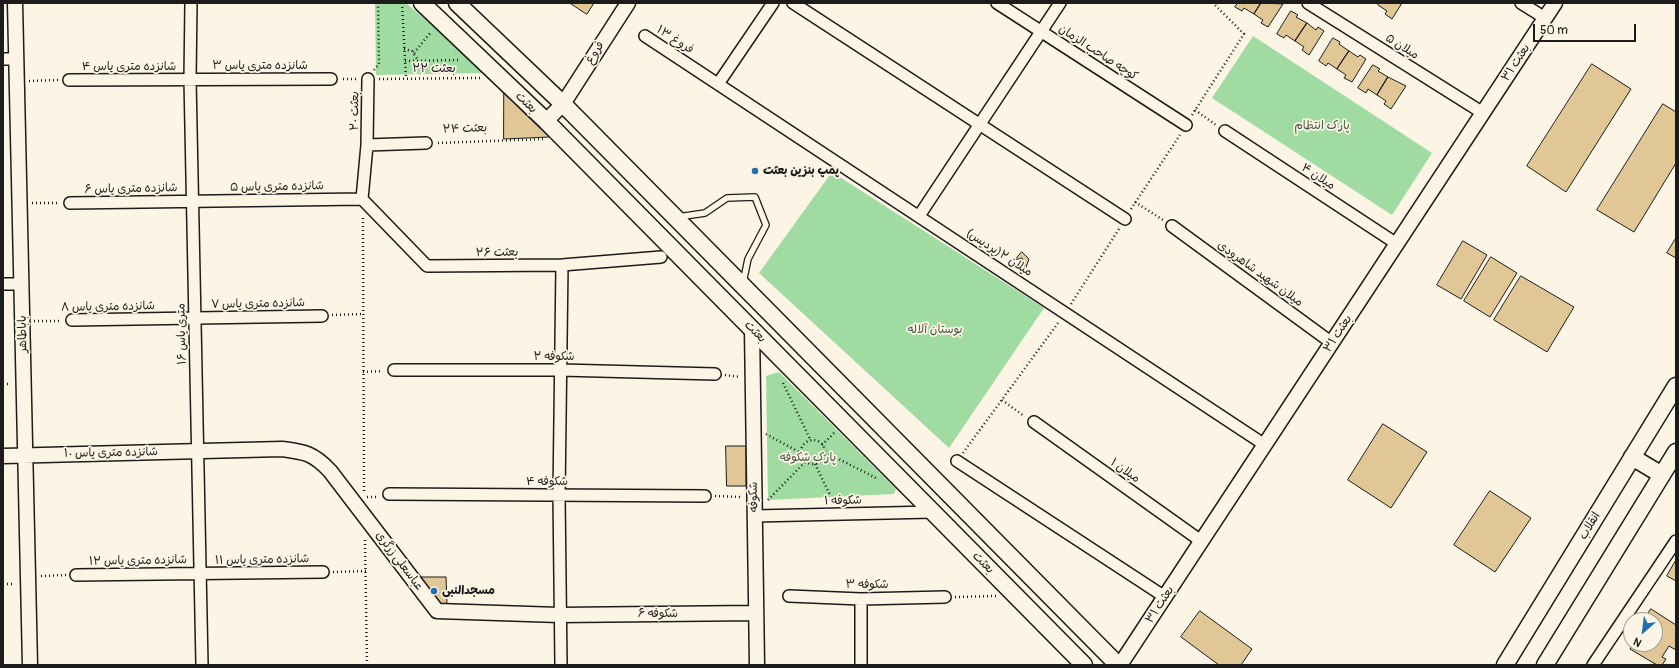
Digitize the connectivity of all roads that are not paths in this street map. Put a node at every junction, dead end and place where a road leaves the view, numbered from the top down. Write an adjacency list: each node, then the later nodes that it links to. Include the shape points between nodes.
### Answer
1 (15, 3): 16 (street, باباطاهر)
2 (191, 3): 17 (street, ۱۶ متری یاس)
3 (422, 3): 24 (main road, بعثت)
4 (457, 3): 22 (main road, بعثت)
5 (628, 3): 22 (street, فروغ)
6 (793, 3): 25 (street)
7 (997, 3): 14 (street, کوچه صاحب الزمان)
8 (1060, 3): 14 (street)
9 (1308, 3): 23 (street, میلان ۵)
10 (1521, 3): 13 (street)
11 (1555, 3): 13 (street, بعثت ۳۱)
12 (768, 5): 21 (street)
13 (1545, 18): 23 (street, بعثت ۳۱)
14 (1041, 32): 25 (street); 26 (street, کوچه صاحب الزمان)
15 (645, 36): 21 (street, فروغ ۱۳)
16 (10, 59): 41 (street, باباطاهر, via 17,81)
17 (190, 79): 18 (street, شانزده متری یاس ۳); 20 (street, شانزده متری یاس ۴); 31 (street, ۱۶ متری یاس)
18 (331, 79)
19 (368, 79): 29 (street, بعثت ۲۰)
20 (69, 80)
21 (718, 84): 33 (street, میلان ۲(پردیس))
22 (563, 104): 24 (street, فروغ); 34 (main road, بعثت)
23 (1483, 113): 37 (street, بعثت ۳۱)
24 (546, 121): 46 (main road, بعثت)
25 (979, 125): 33 (street); 35 (street)
26 (1186, 126)
27 (1225, 132): 37 (street, میلان ۴)
28 (426, 143): 29 (street, بعثت ۲۴)
29 (367, 145): 30 (street, بعثت ۲۰)
30 (362, 199): 31 (street, شانزده متری یاس ۵); 39 (street, بعثت ۲۶, via 427,266)
31 (192, 201): 32 (street, شانزده متری یاس ۶); 44 (street, ۱۶ متری یاس)
32 (70, 203)
33 (918, 216): 53 (street, میلان ۲(پردیس))
34 (675, 218): 42 (main road, بعثت); 42 (lane, via 705,213 727,198 755,197 766,225 748,259)
35 (1125, 220)
36 (1172, 226): 47 (street, میلان شهید شاهرودی)
37 (1397, 244): 47 (street, بعثت ۳۱)
38 (661, 257): 39 (street, بعثت ۲۶)
39 (562, 265): 49 (street)
40 (3, 284): 41 (street)
41 (22, 284): 56 (street, باباطاهر)
42 (742, 285): 84 (main road, بعثت)
43 (322, 316): 44 (street, شانزده متری یاس ۷)
44 (195, 318): 45 (street, شانزده متری یاس ۸); 54 (street, ۱۶ متری یاس)
45 (72, 320)
46 (752, 329): 65 (street, شکوفه); 66 (main road, بعثت)
47 (1332, 343): 53 (street, بعثت ۳۱)
48 (394, 370): 49 (street, شکوفه ۲)
49 (561, 370): 50 (street, شکوفه ۲); 63 (street)
50 (714, 374)
51 (1676, 386): 58 (main road, انقلاب)
52 (1034, 422): 67 (street, میلان ۱)
53 (1265, 445): 67 (street, بعثت ۳۱)
54 (198, 451): 56 (street, شانزده متری یاس ۱۰); 60 (street, شانزده متری یاس ۱۰, via 282,449 304,452 319,459); 70 (street, ۱۶ متری یاس)
55 (1676, 452): 61 (main road)
56 (25, 455): 57 (street); 78 (street, باباطاهر)
57 (3, 456)
58 (1632, 457): 61 (main road); 85 (main road, انقلاب)
59 (957, 461): 74 (street)
60 (330, 471): 77 (street, عباسعلی زرگری, via 436,611)
61 (1662, 475): 86 (main road)
62 (389, 494): 63 (street, شکوفه ۴)
63 (559, 495): 64 (street, شکوفه ۴); 77 (street)
64 (705, 496)
65 (754, 506): 66 (street, شکوفه ۱); 76 (street, شکوفه)
66 (932, 512): 83 (main road, بعثت)
67 (1202, 541): 74 (street, بعثت ۳۱)
68 (1676, 541): 87 (street)
69 (324, 572): 70 (street, شانزده متری یاس ۱۱)
70 (200, 574): 71 (street, شانزده متری یاس ۱۲); 79 (street, ۱۶ متری یاس)
71 (76, 575)
72 (789, 596): 75 (street, شکوفه ۳)
73 (945, 597): 75 (street, شکوفه ۳)
74 (1165, 597): 84 (street, بعثت ۳۱)
75 (861, 599): 82 (street)
76 (756, 613): 77 (street, شکوفه ۶); 81 (street, شکوفه)
77 (559, 615): 80 (street)
78 (30, 665)
79 (202, 665)
80 (561, 665)
81 (757, 665)
82 (861, 665)
83 (1084, 665)
84 (1119, 665)
85 (1505, 665)
86 (1545, 665)
87 (1593, 665)

